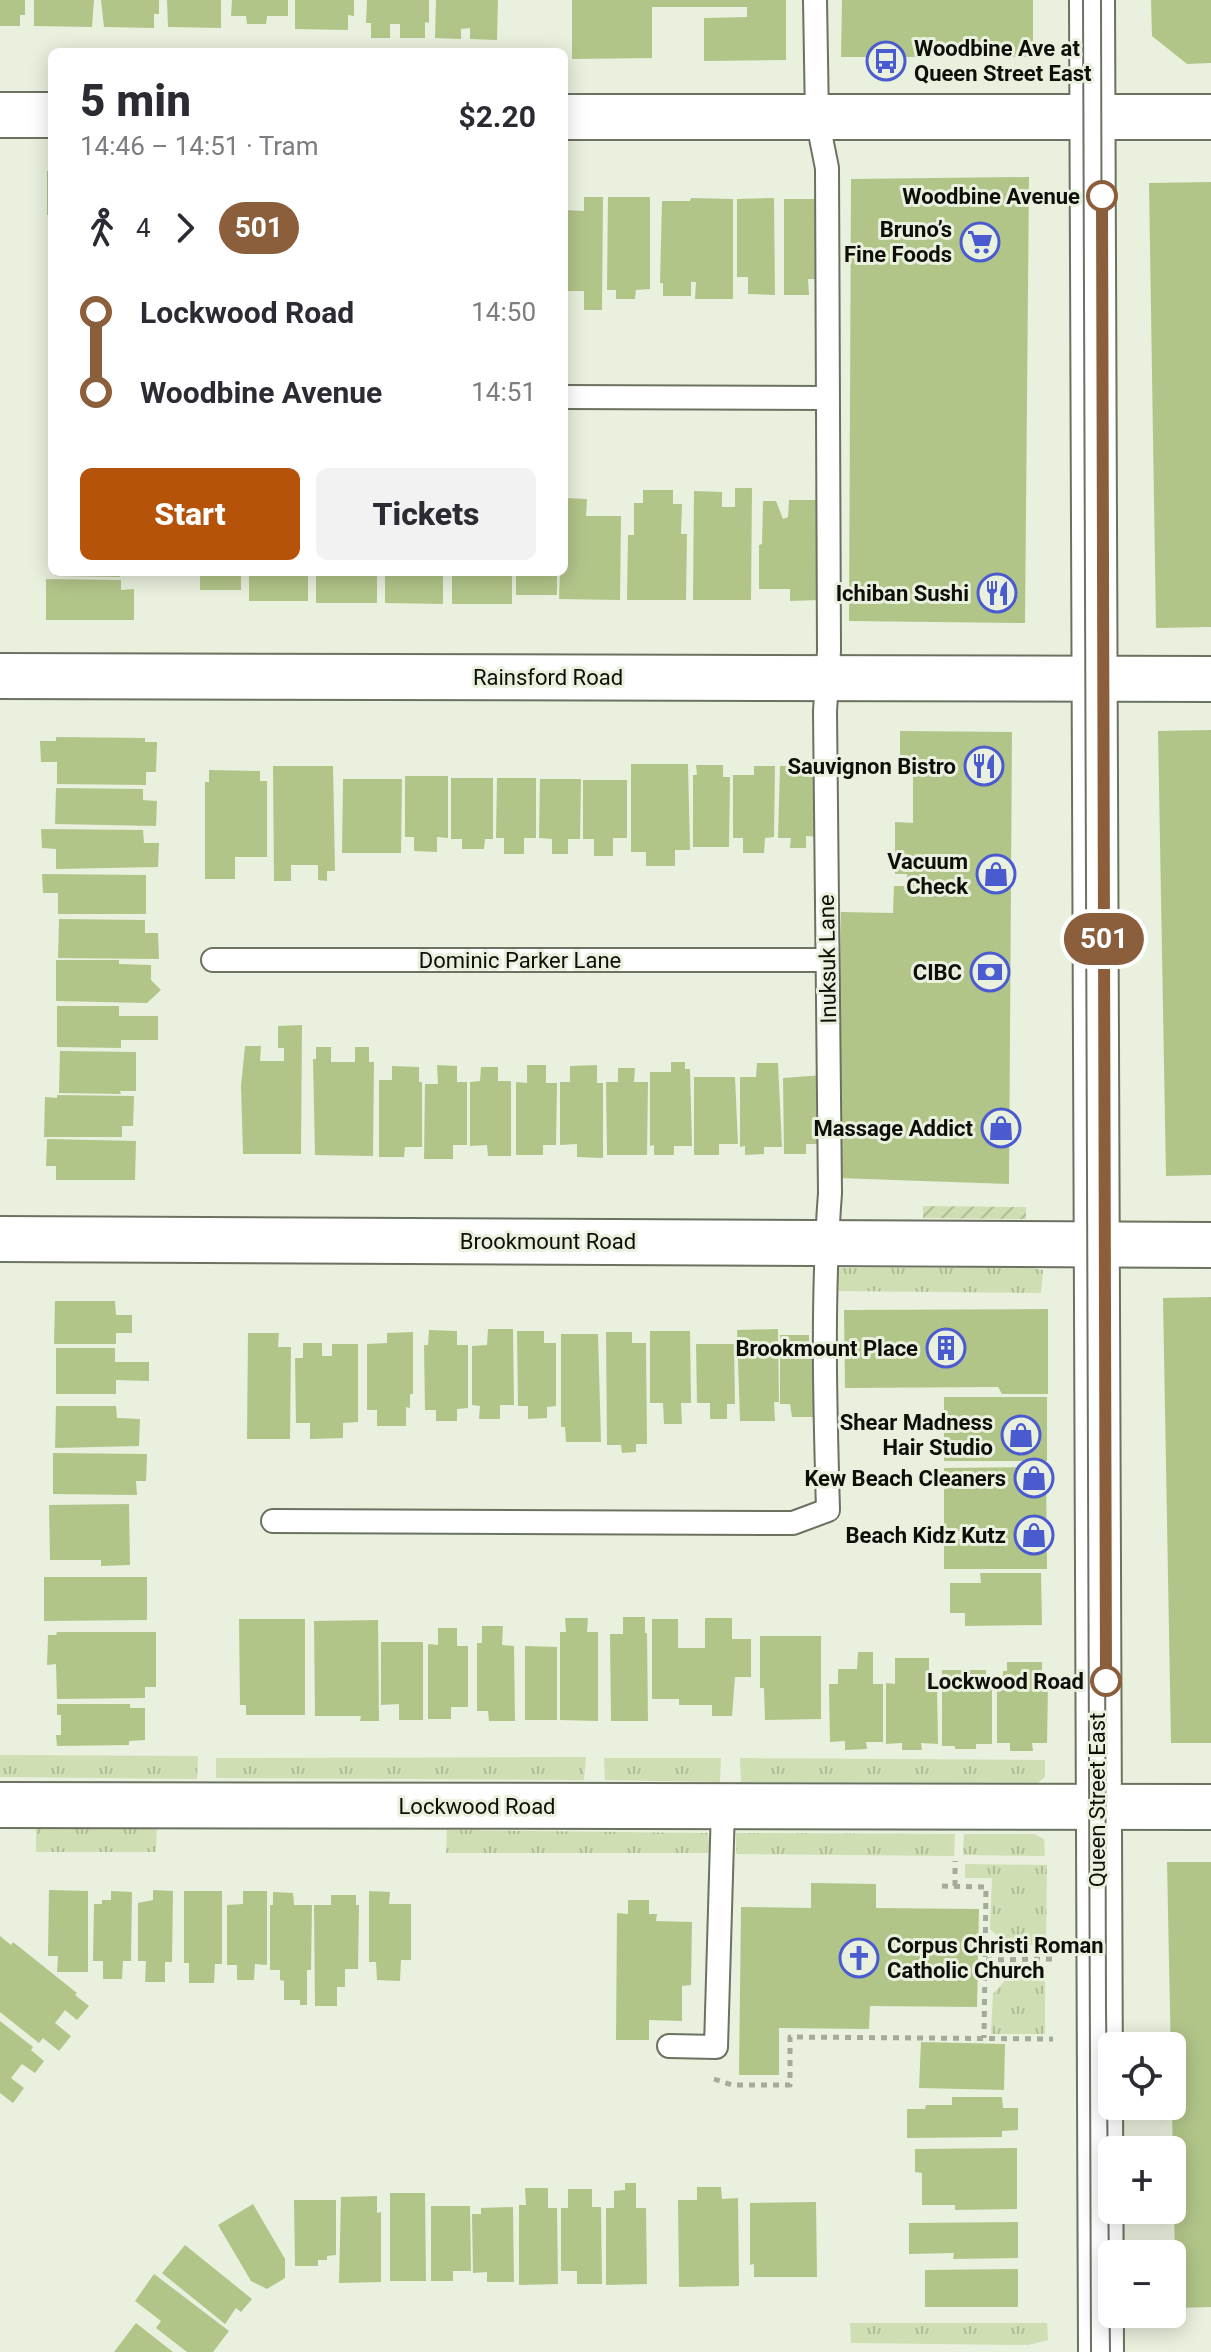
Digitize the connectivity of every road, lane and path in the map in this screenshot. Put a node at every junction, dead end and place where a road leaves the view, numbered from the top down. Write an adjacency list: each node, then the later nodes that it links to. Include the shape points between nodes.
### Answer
1 (815, 0): 8 (lane, Inuksuk Lane)
2 (1092, 0): 6 (street, Queen Street East)
3 (0, 115): 4 (street)
4 (48, 115)
5 (568, 117): 8 (street)
6 (1092, 117): 7 (street); 8 (street); 14 (street, Queen Street East)
7 (1211, 117)
8 (817, 118): 10 (lane, Inuksuk Lane, via 827,168)
9 (568, 397): 10 (lane)
10 (826, 398): 12 (lane, Inuksuk Lane)
11 (0, 676): 12 (street, Rainsford Road)
12 (828, 677): 14 (street, Rainsford Road); 16 (lane, Inuksuk Lane)
13 (1211, 679): 14 (street, Rainsford Road)
14 (1095, 680): 19 (street, Queen Street East)
15 (213, 960): 16 (lane, Dominic Parker Lane)
16 (827, 960): 18 (lane, Inuksuk Lane)
17 (0, 1239): 18 (street, Brookmount Road)
18 (826, 1241): 19 (street, Brookmount Road); 21 (lane, Inuksuk Lane, via 828,1510 793,1523)
19 (1096, 1245): 20 (street, Brookmount Road); 24 (street, Queen Street East)
20 (1211, 1245)
21 (273, 1521)
22 (0, 1805): 23 (street, Lockwood Road)
23 (723, 1807): 24 (street, Lockwood Road); 33 (lane, via 716,2047)
24 (1097, 1807): 25 (street, Lockwood Road); 35 (street, Queen Street East)
25 (1211, 1807)
26 (955, 1861): 28 (path)
27 (942, 1886): 28 (path)
28 (955, 1886): 30 (path, via 986,1887)
29 (1053, 1959): 30 (path)
30 (986, 1960): 31 (path)
31 (984, 2038): 32 (path); 34 (path, via 790,2037 790,2085)
32 (1053, 2039)
33 (669, 2046)
34 (732, 2085)
35 (1101, 2352)

